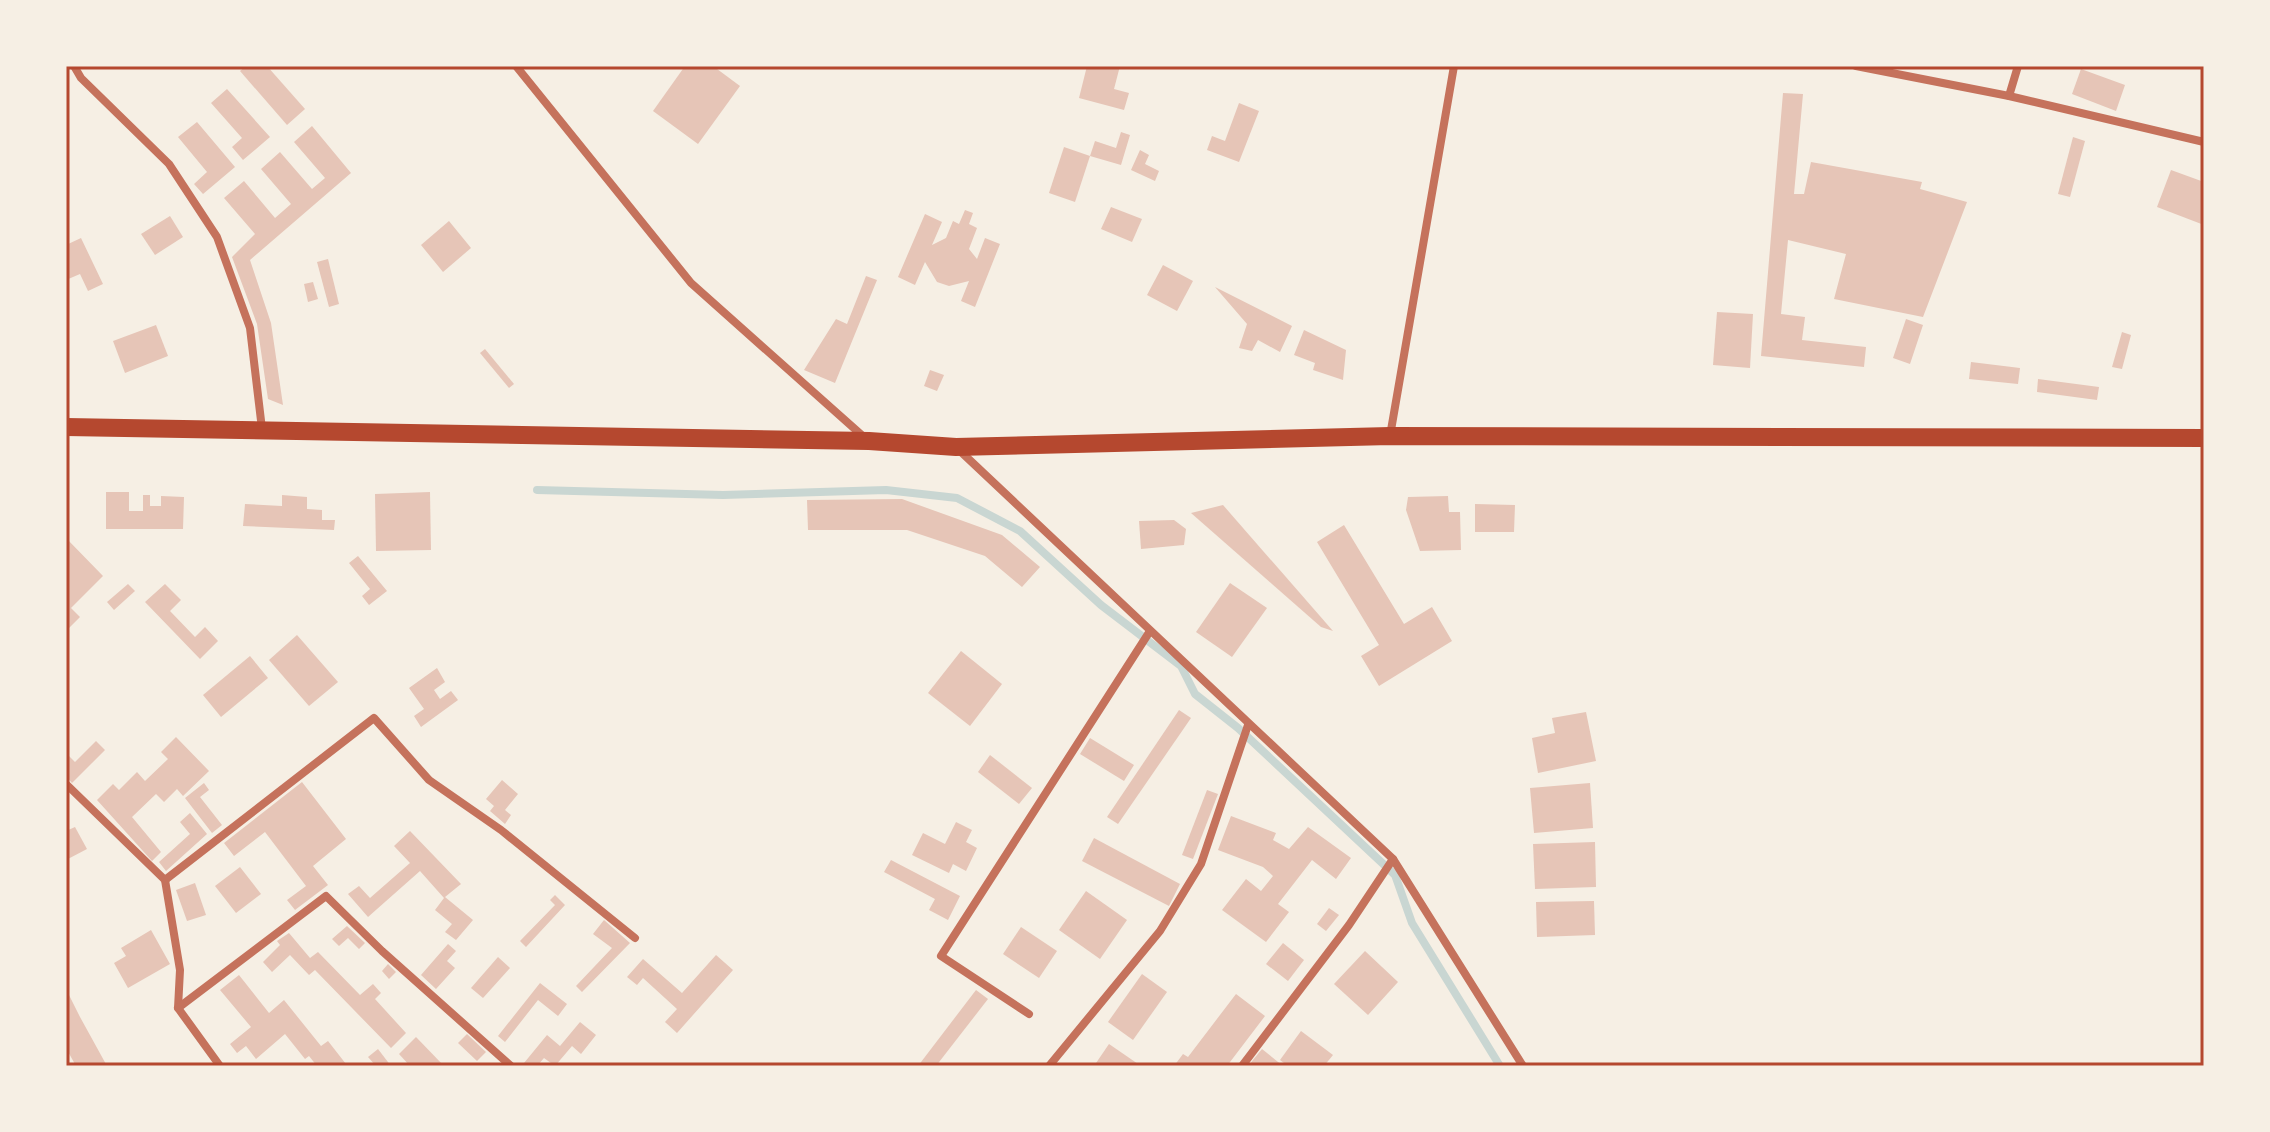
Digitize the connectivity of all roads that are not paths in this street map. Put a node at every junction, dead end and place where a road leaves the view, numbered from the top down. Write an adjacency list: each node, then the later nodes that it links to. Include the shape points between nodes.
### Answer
1 (74, 66): 9 (street, via 169,164 217,237 250,328)
2 (516, 66): 12 (street, via 691,283)
3 (1454, 66): 10 (street)
4 (1856, 66): 6 (street)
5 (2018, 66): 6 (street)
6 (2009, 96): 7 (street)
7 (2204, 142)
8 (66, 427): 9 (highway)
9 (263, 430): 12 (highway)
10 (1390, 436): 11 (highway); 13 (highway)
11 (2204, 438)
12 (869, 441): 13 (highway)
13 (956, 447): 14 (street)
14 (1150, 631): 15 (street); 21 (street, via 941,956)
15 (1248, 725): 17 (street); 24 (street, via 1201,864 1160,931)
16 (66, 784): 18 (street)
17 (1393, 859): 25 (street); 26 (street)
18 (165, 880): 19 (street, via 374,718 429,780 501,830); 20 (street, via 180,970)
19 (635, 938)
20 (178, 1008): 22 (street); 23 (street, via 326,896)
21 (1029, 1014)
22 (220, 1066)
23 (511, 1066)
24 (1049, 1066)
25 (1242, 1066)
26 (1523, 1066)

